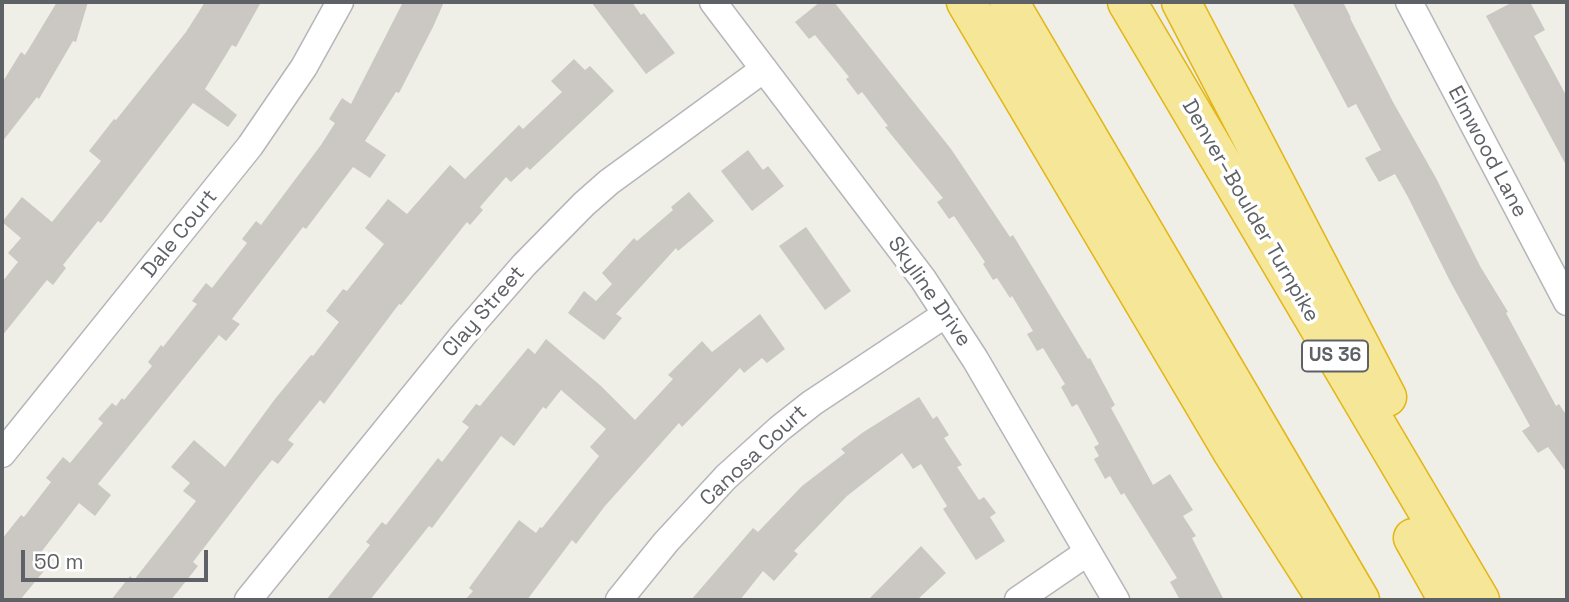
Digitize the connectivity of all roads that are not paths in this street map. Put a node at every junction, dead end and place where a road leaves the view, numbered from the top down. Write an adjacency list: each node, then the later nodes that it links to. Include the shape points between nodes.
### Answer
1 (340, 2): 14 (street, Dale Court, via 304,67 250,146)
2 (713, 2): 9 (street, Skyline Drive)
3 (966, 2): 20 (highway, via 1233,453)
4 (1009, 2): 11 (highway)
5 (1015, 2): 11 (highway)
6 (1127, 2): 10 (highway, Denver–Boulder Turnpike / US 36)
7 (1181, 2): 24 (highway)
8 (1409, 2): 12 (street, Elmwood Lane)
9 (764, 69): 13 (street, Skyline Drive); 16 (street, Clay Street, via 609,182 524,265)
10 (1191, 111): 22 (highway, via 1341,407); 23 (highway, Denver–Boulder Turnpike / US 36)
11 (1076, 116): 21 (highway)
12 (1567, 302)
13 (946, 314): 15 (street, Skyline Drive); 17 (street, Canosa Court, via 779,429 726,477)
14 (2, 454)
15 (1088, 552): 18 (street); 19 (street, Skyline Drive)
16 (248, 600)
17 (619, 600)
18 (1018, 600)
19 (1116, 600)
20 (1327, 600)
21 (1360, 600)
22 (1448, 600)
23 (1480, 600)
24 (1493, 600)

